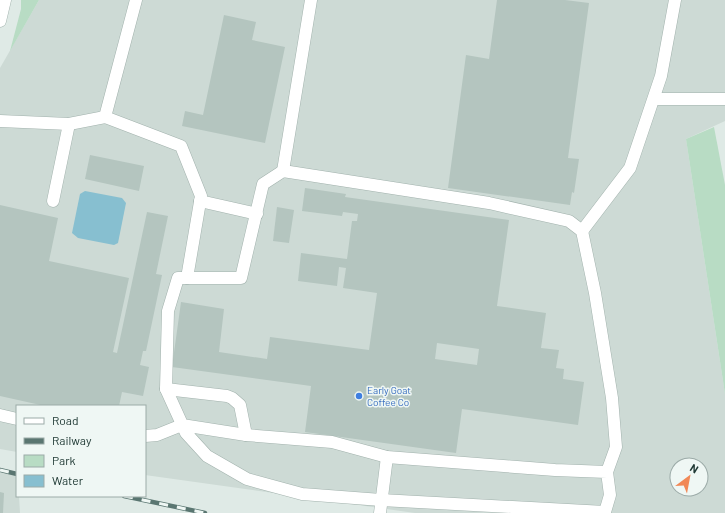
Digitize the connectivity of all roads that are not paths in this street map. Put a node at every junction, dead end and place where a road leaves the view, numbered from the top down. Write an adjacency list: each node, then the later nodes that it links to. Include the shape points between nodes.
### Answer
1 (5, 0): 5 (street)
2 (136, 0): 8 (street)
3 (311, 0): 11 (street)
4 (675, 0): 7 (street, via 662,76)
5 (0, 21)
6 (725, 98): 7 (street)
7 (654, 99): 15 (street, via 630,168)
8 (106, 117): 10 (street); 13 (street, via 181,146 201,196)
9 (0, 121): 10 (street)
10 (69, 124): 12 (street)
11 (283, 171): 14 (street, via 263,184); 15 (street, via 489,203 569,221)
12 (52, 200)
13 (200, 201): 14 (street); 16 (street)
14 (256, 214): 16 (street, via 241,278)
15 (582, 231): 24 (street, via 612,398 616,447)
16 (187, 278): 17 (street, via 178,278 168,311)
17 (166, 389): 20 (street); 21 (street, via 232,398 240,405)
18 (0, 415): 19 (street)
19 (16, 419)
20 (182, 425): 21 (street); 22 (street, via 157,435); 25 (street, via 207,456 247,479 302,494)
21 (246, 435): 23 (street, via 332,442)
22 (146, 436)
23 (387, 457): 24 (street); 25 (street)
24 (607, 472): 25 (street, via 610,495 605,512)
25 (381, 500): 26 (street)
26 (380, 513)

